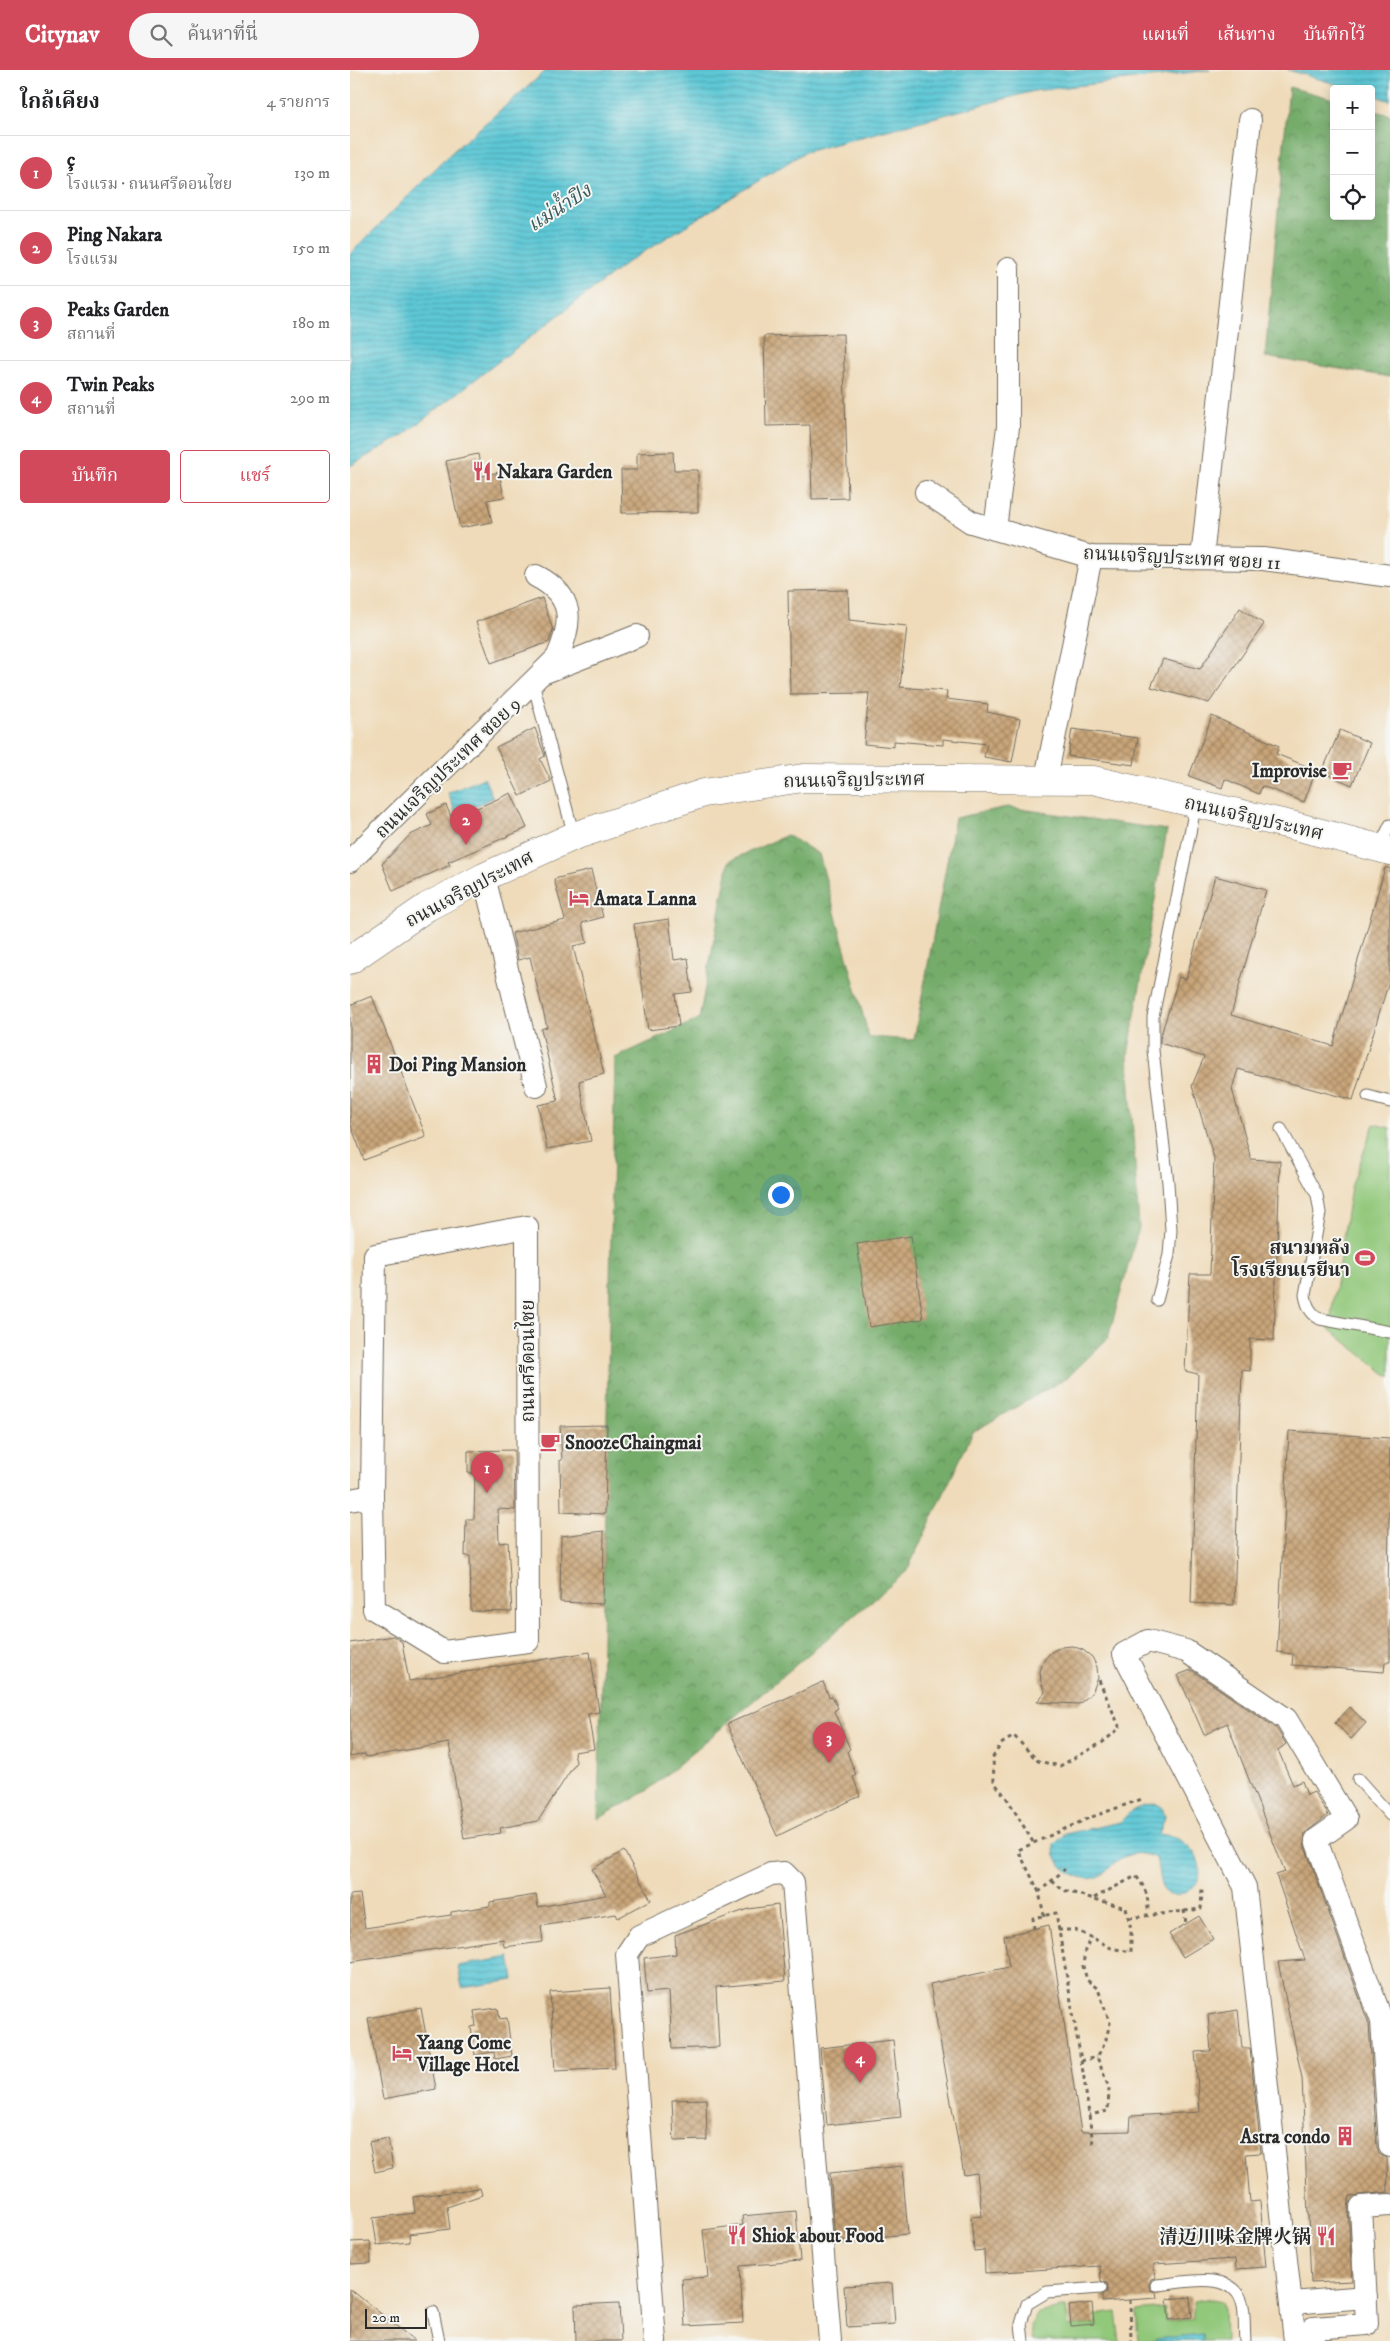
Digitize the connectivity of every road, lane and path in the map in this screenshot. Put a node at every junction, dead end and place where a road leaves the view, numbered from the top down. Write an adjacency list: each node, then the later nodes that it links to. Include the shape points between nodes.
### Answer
1 (1250, 120): 6 (street)
2 (1008, 269): 4 (street, via 1008,427)
3 (926, 492): 4 (street, ถนนเจริญประเทศ ซอย 11, via 972,522)
4 (995, 529): 5 (street, ถนนเจริญประเทศ ซอย 11)
5 (1091, 557): 6 (street, ถนนเจริญประเทศ ซอย 11); 11 (street)
6 (1202, 558): 8 (street, ถนนเจริญประเทศ ซอย 11, via 1263,559)
7 (536, 576): 10 (street, ถนนเจริญประเทศ ซอย 9, via 551,584 559,594 568,620 568,634 557,658)
8 (1390, 576)
9 (637, 636): 10 (street)
10 (538, 677): 13 (lane); 15 (street, ถนนเจริญประเทศ ซอย 9)
11 (1046, 778): 12 (street, ถนนเจริญประเทศ, via 1093,780); 13 (street, ถนนเจริญประเทศ, via 803,778 774,781 704,793)
12 (1196, 803): 14 (street, ถนนเจริญประเทศ); 22 (lane, via 1153,1017 1153,1050 1171,1230 1169,1255)
13 (574, 836): 16 (street, ถนนเจริญประเทศ)
14 (1386, 841)
15 (350, 861)
16 (484, 877): 17 (street, ถนนเจริญประเทศ, via 405,920); 18 (street)
17 (350, 960)
18 (536, 1086)
19 (1368, 1096): 20 (lane)
20 (1390, 1102)
21 (1281, 1129): 23 (lane, via 1317,1196 1320,1213 1305,1294 1306,1306 1320,1319)
22 (1156, 1300)
23 (1390, 1332)
24 (372, 1496): 24 (street, ถนนศรีดอนไชย, via 374,1608 444,1652 528,1641 527,1227 375,1255); 25 (street)
25 (350, 1500)
26 (1098, 1678): 30 (path, via 1120,1728 1103,1742 1060,1766 1038,1761 1014,1736 1001,1744 993,1757 994,1782)
27 (1358, 1779): 29 (lane)
28 (1142, 1799): 30 (path)
29 (1390, 1815)
30 (1033, 1842): 34 (path, via 1018,1850)
31 (1065, 1869): 32 (path)
32 (1052, 1881): 34 (path); 35 (path, via 1063,1890)
33 (1202, 1889): 36 (path, via 1201,1909)
34 (1039, 1892): 38 (path)
35 (1093, 1898): 37 (path, via 1136,1876 1145,1887); 39 (path, via 1126,1908)
36 (1184, 1910): 37 (path); 40 (path)
37 (1147, 1915): 39 (path)
38 (1044, 1916): 41 (path, via 1033,1918); 42 (path, via 1056,1913)
39 (1129, 1918): 43 (path, via 1131,1952 1111,1948)
40 (1186, 1924)
41 (1034, 1929)
42 (1058, 1930): 43 (path, via 1075,1930); 45 (path)
43 (1091, 1937): 44 (path, via 1083,1966 1087,1980 1098,1989 1110,2023)
44 (1097, 2057): 45 (path); 46 (path, via 1109,2088 1108,2111)
45 (1081, 2061): 46 (path)
46 (1089, 2115): 47 (path)
47 (1093, 2144)
48 (1390, 2146): 54 (street, via 1382,2021 1316,1840 1346,1820 1286,1719 1186,1651 1148,1641 1124,1654 1245,1888)
49 (1390, 2205): 52 (street, via 1361,2207)
50 (1156, 2285): 61 (lane, via 1216,2280 1233,2287 1243,2304)
51 (1101, 2288): 59 (lane, via 1047,2292 1027,2304 1021,2324)
52 (1366, 2297): 54 (street); 63 (street, via 1367,2324 1313,2328)
53 (1130, 2300): 60 (path)
54 (1292, 2303): 62 (street)
55 (433, 2312): 56 (lane)
56 (439, 2341)
57 (655, 2341): 58 (street, via 626,1954 639,1936 771,1874 784,1873 792,1882)
58 (830, 2341)
59 (1023, 2341)
60 (1131, 2341)
61 (1245, 2341)
62 (1295, 2341)
63 (1314, 2341)

